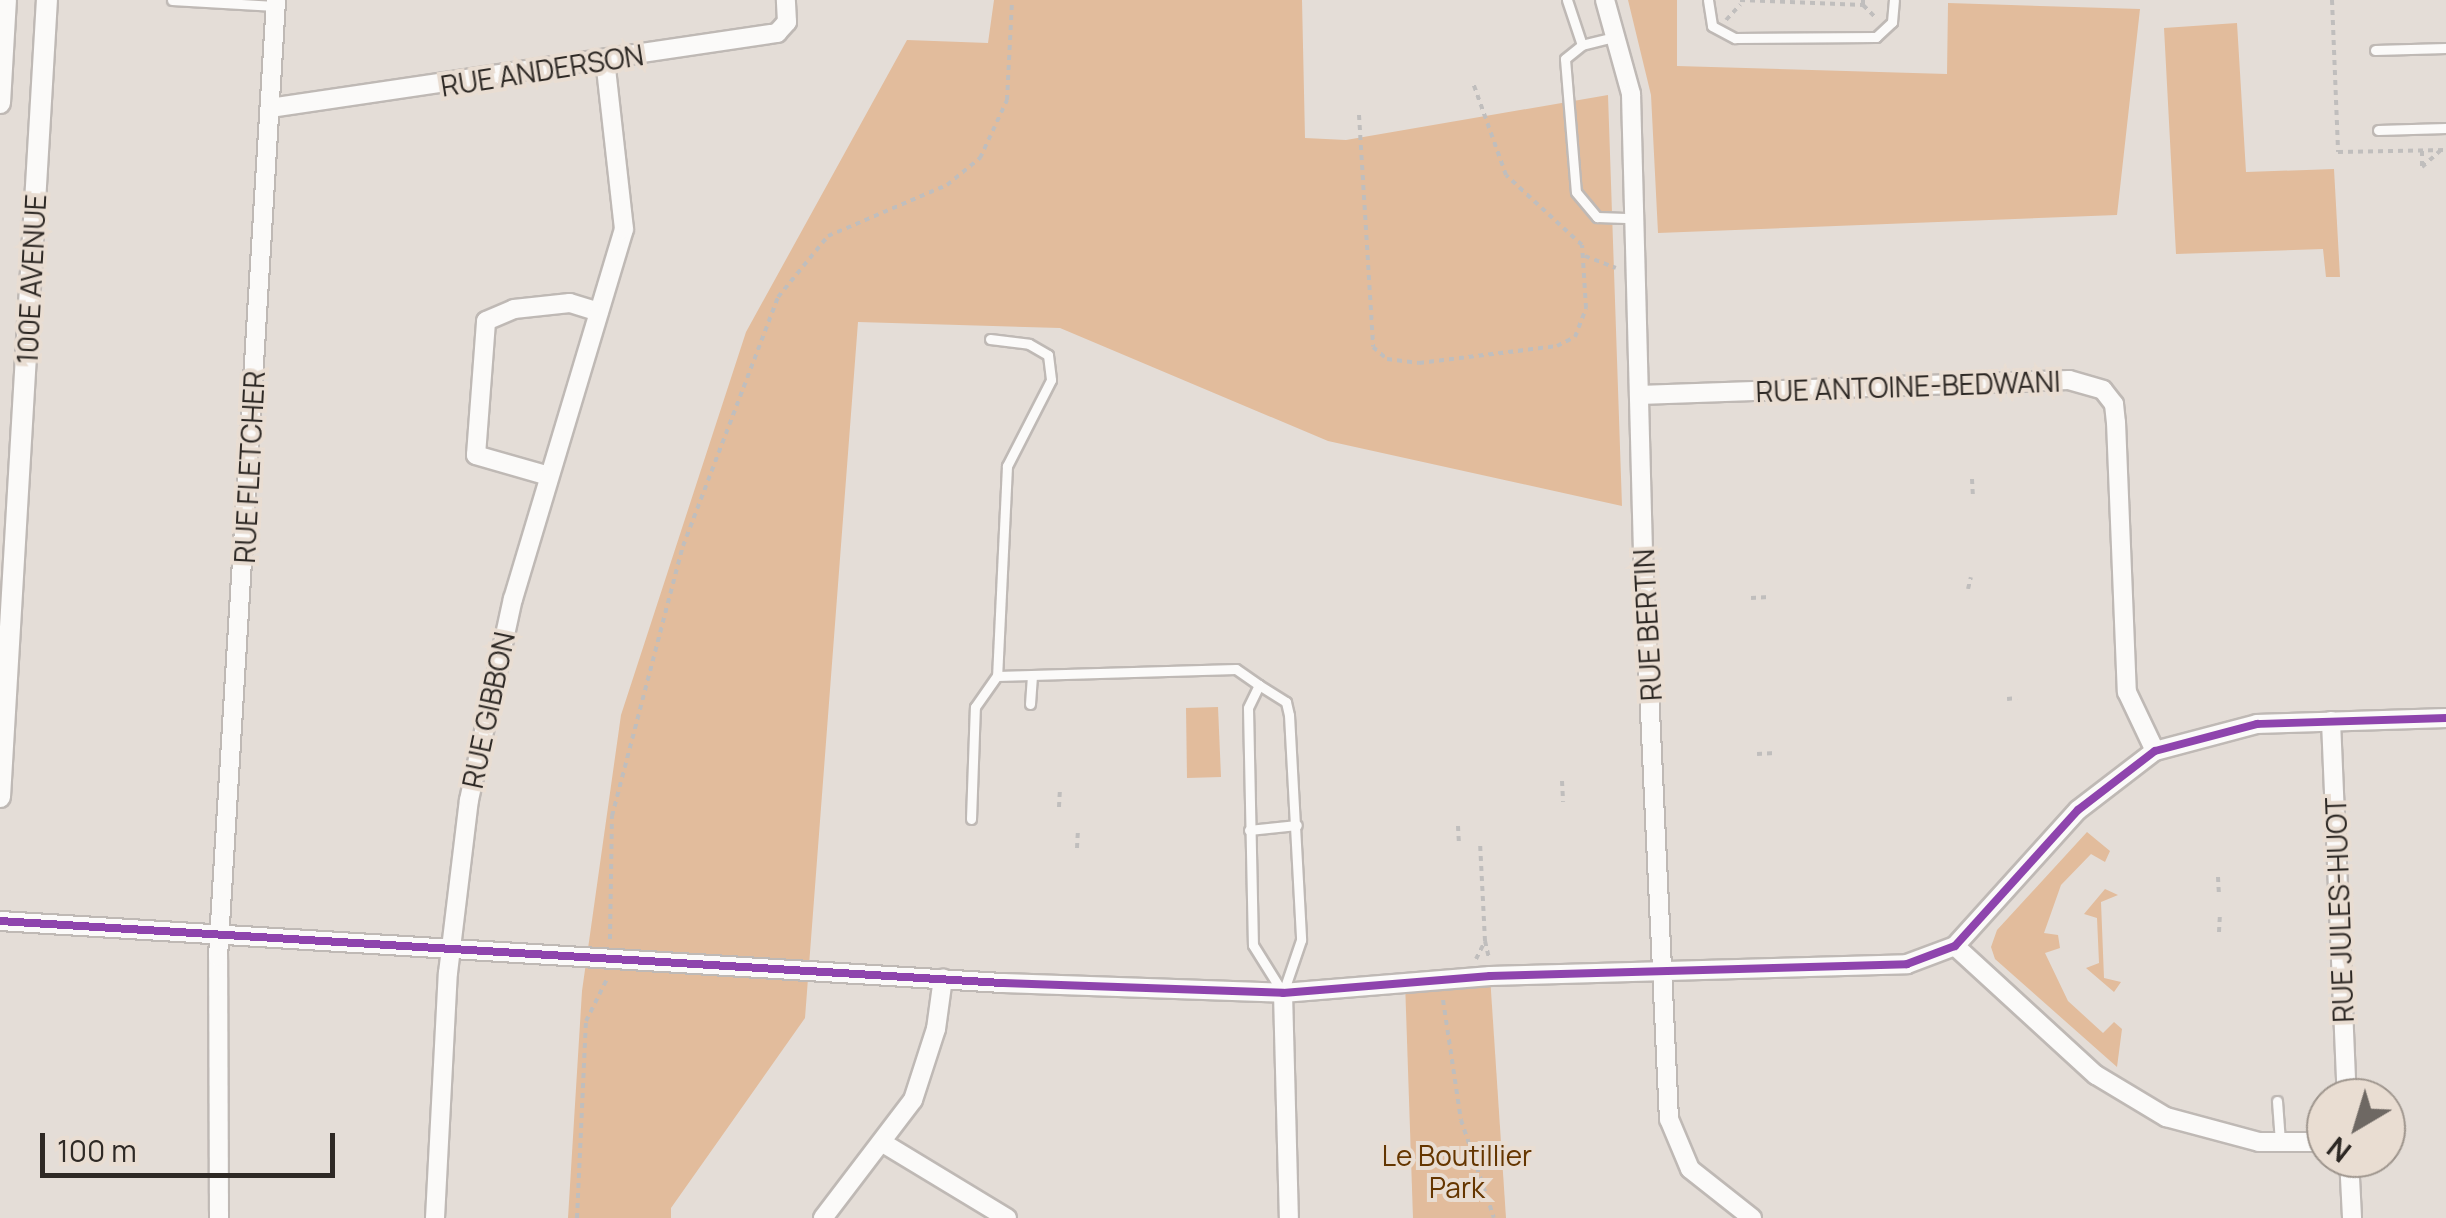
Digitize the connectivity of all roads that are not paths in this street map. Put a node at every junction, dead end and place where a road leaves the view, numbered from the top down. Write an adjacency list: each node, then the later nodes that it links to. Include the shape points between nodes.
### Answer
1 (48, 0): 32 (street, 100E AVENUE)
2 (172, 0): 8 (lane)
3 (786, 0): 15 (street, RUE ANDERSON, via 787,22 777,34)
4 (1567, 0): 11 (lane)
5 (1606, 0): 10 (street, RUE BERTIN)
6 (1708, 0): 7 (lane, via 1712,26 1735,38 1876,37 1892,22)
7 (1894, 0)
8 (275, 3): 17 (street, RUE FLETCHER)
9 (4, 8): 12 (street)
10 (1616, 36): 11 (lane); 20 (street, RUE BERTIN, via 1631,94)
11 (1582, 44): 20 (lane, via 1565,59 1564,70 1576,192 1596,217)
12 (2, 48): 16 (street)
13 (2446, 48): 14 (lane)
14 (2375, 50)
15 (605, 60): 17 (street, RUE ANDERSON); 21 (street, RUE GIBBON, via 624,229)
16 (0, 103)
17 (270, 108): 37 (street, RUE FLETCHER)
18 (2446, 128): 19 (lane)
19 (2378, 130)
20 (1633, 218): 23 (street, RUE BERTIN)
21 (600, 312): 24 (street, RUE GIBBON); 24 (street, via 570,303 499,312 486,322 476,455)
22 (990, 339): 26 (lane, via 1048,355 1051,380 1006,466)
23 (1639, 395): 31 (street, RUE ANTOINE-BEDWANI, via 2069,380 2103,390 2116,422 2127,692); 40 (street, RUE BERTIN)
24 (548, 476): 39 (street, RUE GIBBON, via 478,754)
25 (1032, 675): 26 (lane); 27 (lane, via 1236,669); 28 (lane)
26 (997, 676): 33 (lane, via 975,707)
27 (1260, 685): 34 (lane, via 1286,702); 35 (lane, via 1248,708)
28 (1030, 704)
29 (2446, 718): 30 (street)
30 (2331, 721): 31 (street, via 2258,724); 43 (street, RUE JULES-HUOT)
31 (2155, 751): 38 (street, via 2078,810)
32 (0, 797)
33 (970, 819)
34 (1296, 824): 35 (lane); 42 (lane, via 1301,940)
35 (1249, 830): 42 (lane, via 1253,945)
36 (0, 921): 37 (street)
37 (221, 933): 39 (street); 49 (street, RUE FLETCHER, via 215,1052)
38 (1955, 946): 40 (street, via 1907,964); 45 (street, via 2117,1089 2208,1133)
39 (453, 948): 41 (street); 50 (street, RUE GIBBON)
40 (1663, 974): 42 (street, via 1490,976); 54 (street, RUE BERTIN, via 1675,1145 1703,1182)
41 (943, 978): 42 (street); 47 (street, via 926,1068)
42 (1282, 993): 53 (street)
43 (2346, 1078)
44 (2277, 1101): 45 (lane)
45 (2280, 1142): 46 (street)
46 (2306, 1142)
47 (883, 1143): 51 (street); 52 (street)
48 (2350, 1178): 55 (street)
49 (219, 1218)
50 (435, 1218)
51 (823, 1218)
52 (1007, 1218)
53 (1289, 1218)
54 (1752, 1218)
55 (2352, 1218)

